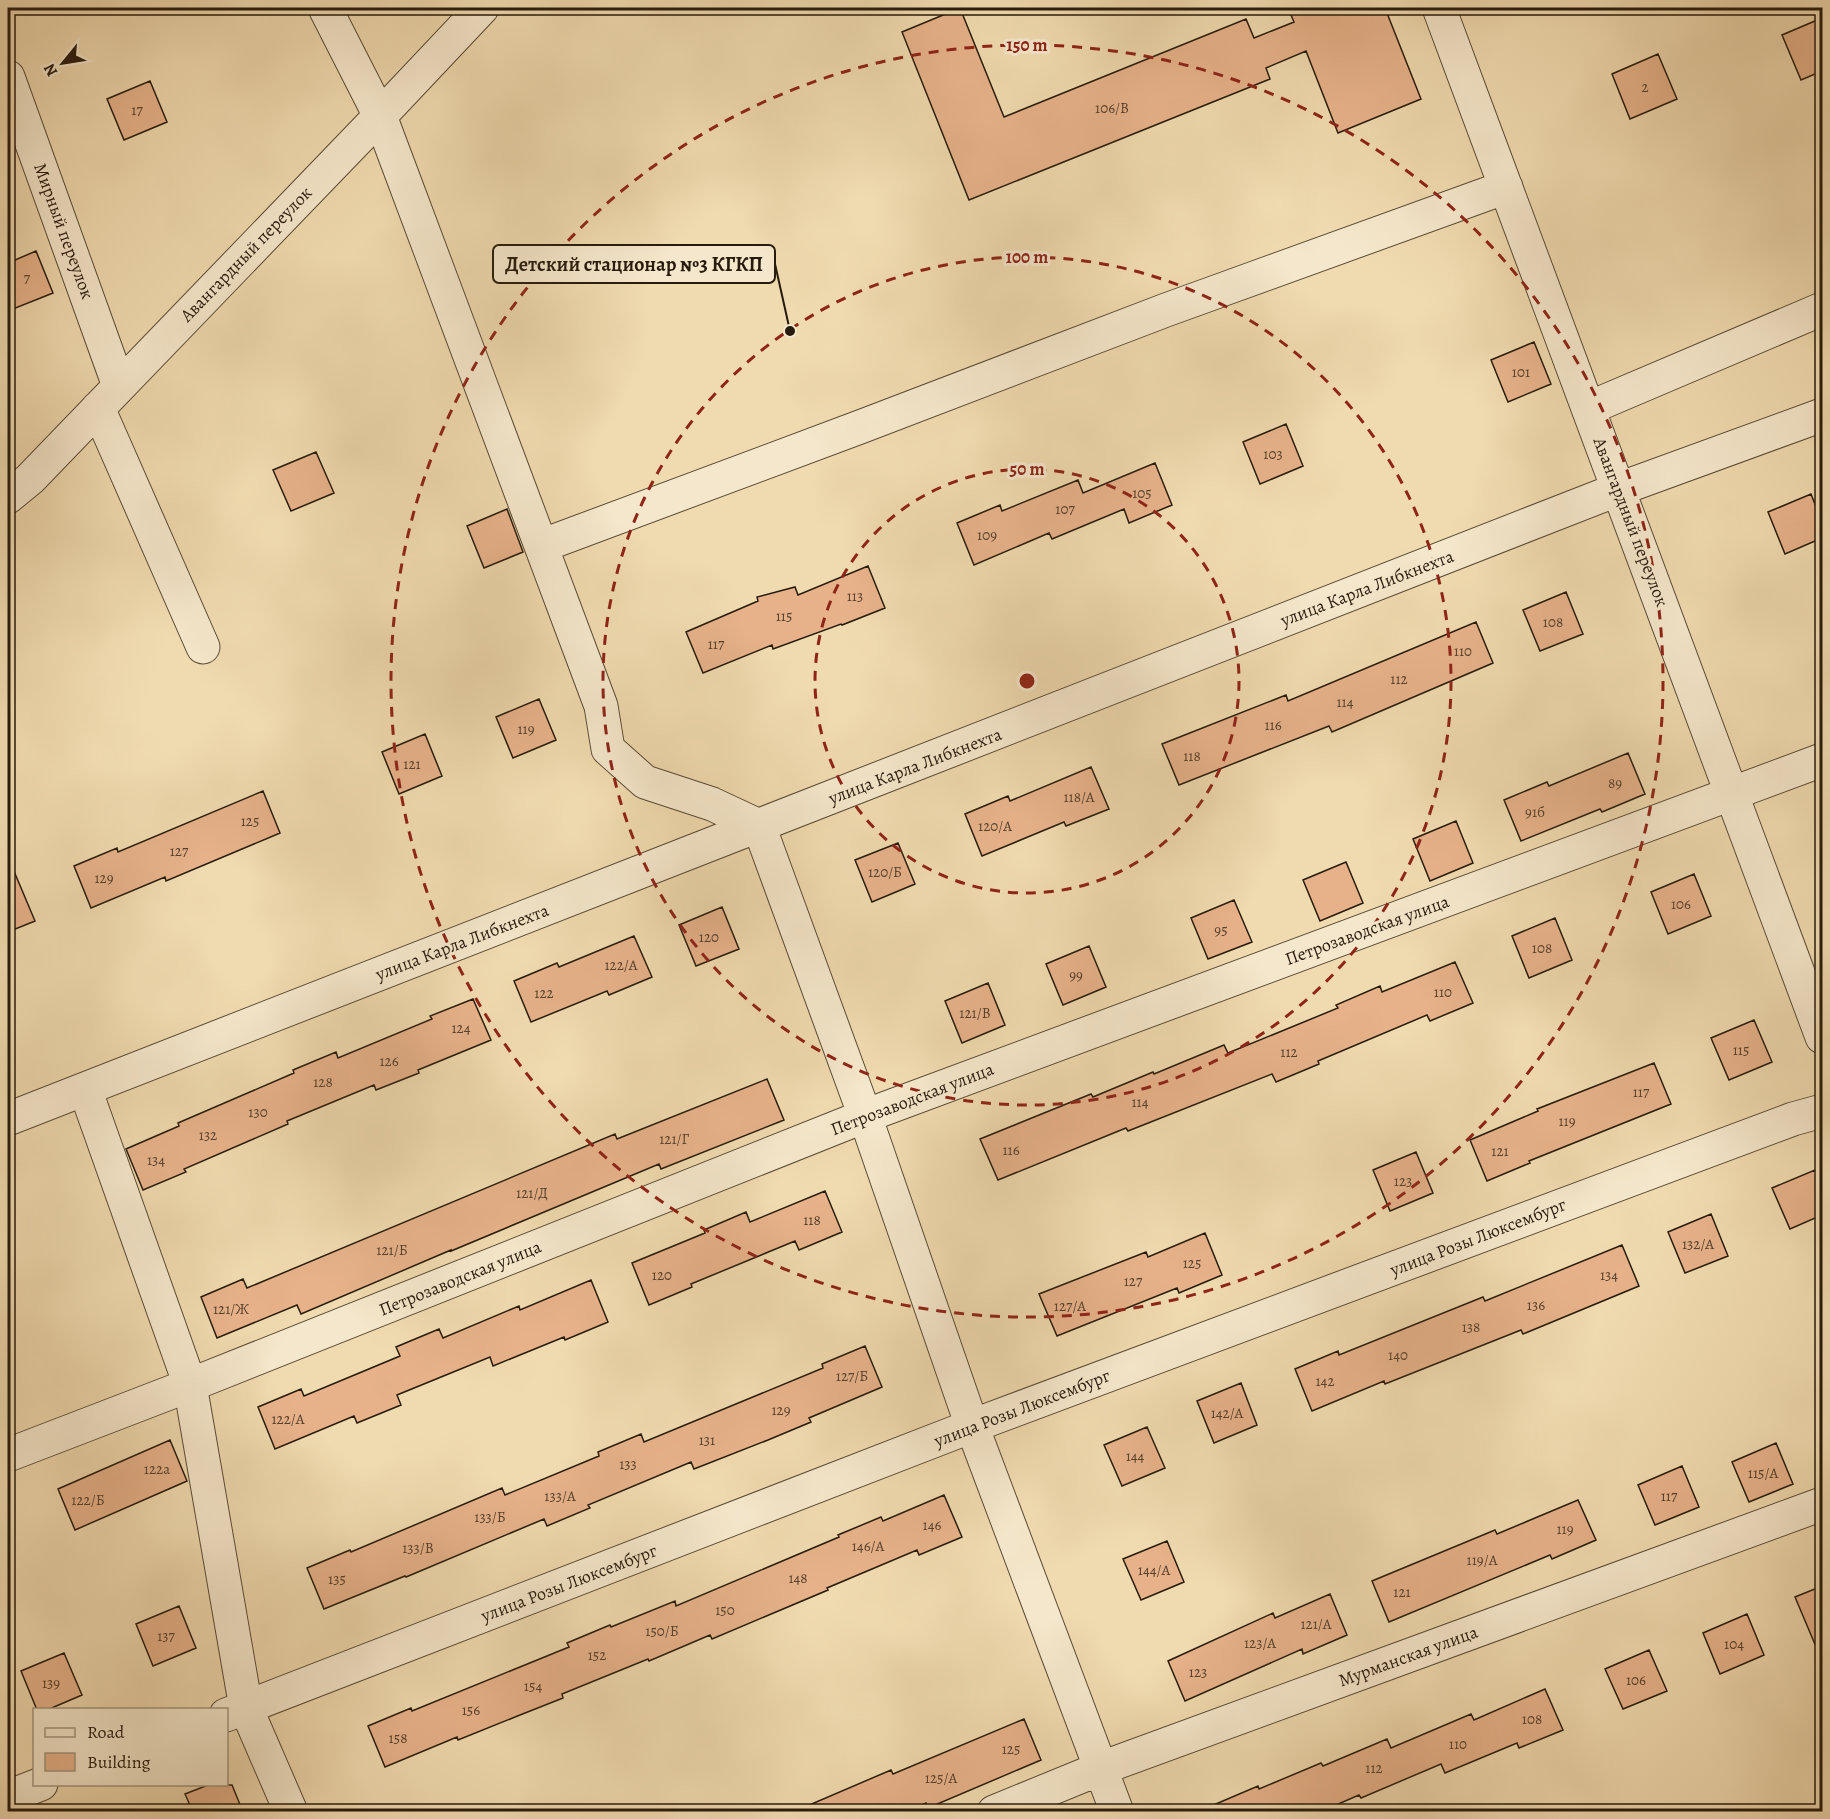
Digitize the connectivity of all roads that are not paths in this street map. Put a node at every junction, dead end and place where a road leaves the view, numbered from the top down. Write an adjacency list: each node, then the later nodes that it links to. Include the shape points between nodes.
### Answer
1 (325, 8): 5 (street)
2 (482, 8): 5 (street, Авангардный переулок)
3 (1439, 8): 6 (street, Авангардный переулок)
4 (8, 77): 8 (street, Мирный переулок)
5 (380, 116): 8 (street, Авангардный переулок); 13 (street)
6 (1506, 187): 9 (street, Авангардный переулок); 13 (street, via 1166,310)
7 (1822, 309): 9 (street)
8 (108, 397): 12 (street, Авангардный переулок); 14 (street, Мирный переулок)
9 (1589, 408): 11 (street, Авангардный переулок)
10 (1822, 415): 11 (street, улица Карла Либкнехта)
11 (1619, 489): 16 (street, Авангардный переулок); 17 (street, улица Карла Либкнехта)
12 (8, 497)
13 (541, 546): 17 (street, via 601,706 608,749 645,782 712,804)
14 (203, 647)
15 (1822, 760): 16 (street, Петрозаводская улица)
16 (1733, 794): 18 (street, Авангардный переулок); 21 (street, Петрозаводская улица)
17 (759, 826): 19 (street, улица Карла Либкнехта); 21 (street)
18 (1822, 1037)
19 (85, 1089): 22 (street, улица Карла Либкнехта); 23 (street)
20 (1822, 1111): 24 (street, улица Розы Люксембург)
21 (865, 1116): 23 (street, Петрозаводская улица); 24 (street)
22 (8, 1119)
23 (190, 1385): 25 (street, Петрозаводская улица); 27 (street)
24 (972, 1426): 27 (street, улица Розы Люксембург); 28 (street)
25 (8, 1455)
26 (1822, 1504): 28 (street, Мурманская улица)
27 (236, 1712): 31 (street)
28 (1100, 1769): 32 (street, Мурманская улица); 33 (street)
29 (38, 1786): 30 (street)
30 (8, 1797)
31 (291, 1812)
32 (994, 1812)
33 (1117, 1812)

